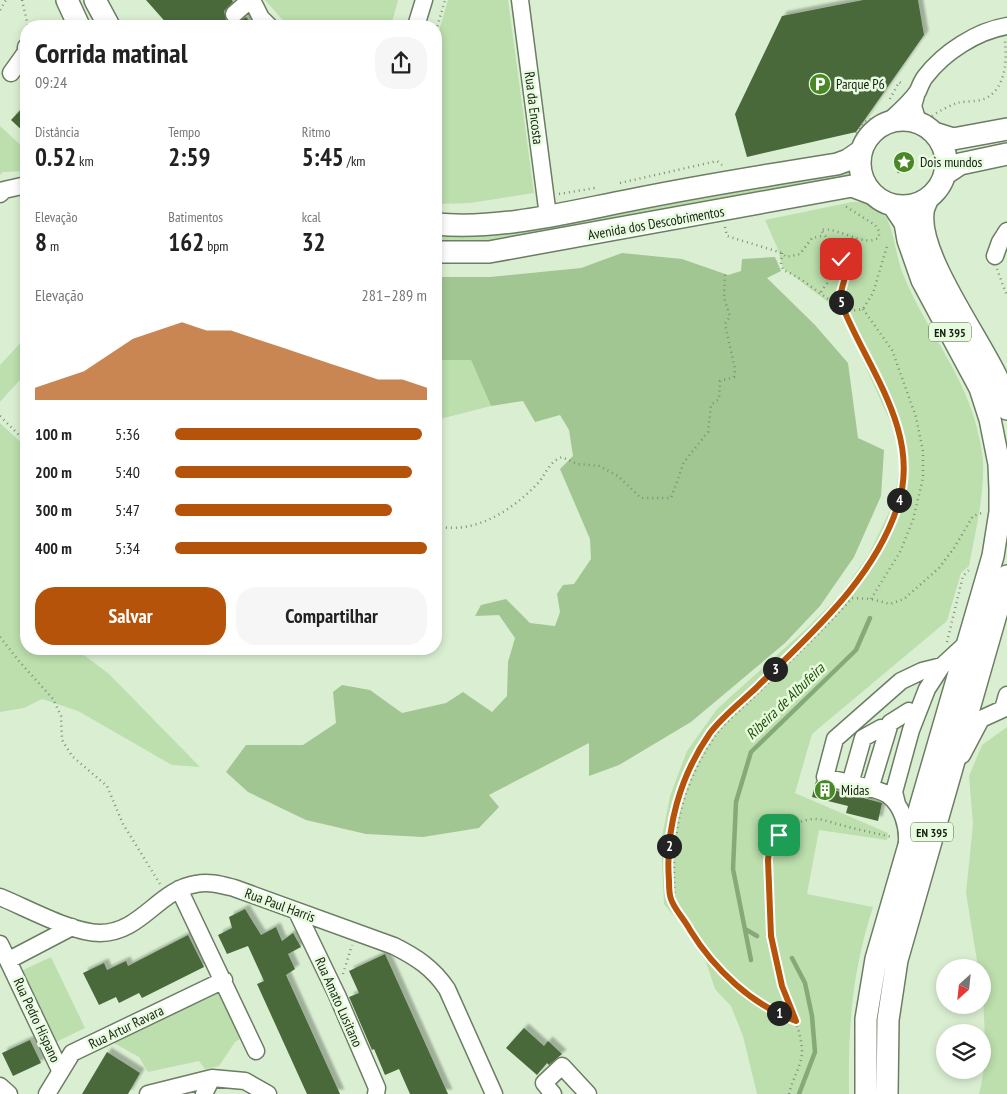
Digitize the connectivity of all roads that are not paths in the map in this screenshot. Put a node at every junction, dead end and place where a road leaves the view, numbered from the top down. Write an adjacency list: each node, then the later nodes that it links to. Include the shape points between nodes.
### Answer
1 (67, 0): 7 (main road)
2 (95, 0): 8 (main road)
3 (251, 0): 6 (street); 9 (street)
4 (424, 0): 10 (street)
5 (520, 0): 25 (street, Rua da Encosta)
6 (234, 14)
7 (76, 20)
8 (106, 20)
9 (263, 20)
10 (418, 20)
11 (1004, 27): 14 (street, via 972,37 925,77)
12 (20, 60): 13 (street)
13 (12, 71)
14 (908, 87): 15 (street); 16 (street, via 913,112)
15 (884, 115): 16 (main road); 18 (main road, via 867,139)
16 (928, 121): 17 (main road, via 952,139); 20 (main road, via 945,152)
17 (1007, 128)
18 (858, 142): 23 (main road, via 862,174); 25 (main road, Avenida dos Descobrimentos, via 848,160 837,164)
19 (1007, 154): 20 (main road, via 960,164)
20 (945, 174): 24 (main road)
21 (20, 186): 22 (street)
22 (0, 194)
23 (873, 194): 26 (main road); 29 (main road, Avenida dos Descobrimentos, via 852,186 489,252)
24 (928, 198): 26 (main road, via 911,205); 31 (main road, EN 395, via 923,213 932,254 998,380)
25 (546, 205): 27 (main road, Avenida dos Descobrimentos, via 461,226)
26 (893, 205): 33 (main road, EN 395, via 905,224 922,280 980,388 995,440 1000,512 992,556)
27 (442, 224)
28 (1007, 231): 30 (street)
29 (442, 252)
30 (995, 256)
31 (1007, 409)
32 (1007, 576): 39 (main road, EN 395)
33 (967, 643): 34 (street); 41 (main road, EN 395)
34 (942, 666): 35 (street); 38 (street, via 901,681 835,739)
35 (927, 690): 37 (street); 40 (street, via 911,730 894,792)
36 (1007, 695): 39 (street, via 1002,709 981,719)
37 (881, 727): 38 (street); 40 (street); 40 (street); 40 (street)
38 (833, 748): 40 (street, via 825,777)
39 (946, 786): 66 (main road, EN 395, via 896,960 888,1020)
40 (868, 790): 41 (street, via 908,829)
41 (903, 845): 65 (main road, EN 395, via 870,992 866,1019)
42 (173, 892): 44 (street, Rua Paul Harris, via 197,883 215,884); 45 (street, Rua Paul Harris, via 138,921 113,932 88,933); 48 (street)
43 (0, 897): 45 (street, Rua Paul Harris)
44 (297, 912): 49 (street, Rua Paul Harris, via 412,955 437,974); 60 (street, Rua Amato Lusitano, via 337,995 377,1088)
45 (72, 927): 47 (street)
46 (0, 944): 47 (street, Rua Pedro Hispano)
47 (9, 960): 51 (street, Rua Pedro Hispano)
48 (224, 980): 50 (street); 51 (street, Rua Artur Ravara, via 72,1053)
49 (474, 1048): 61 (street); 62 (street, Rua Paul Harris)
50 (256, 1051)
51 (60, 1070): 56 (street, Rua Artur Ravara)
52 (212, 1078): 54 (street); 57 (street); 58 (street)
53 (0, 1086): 55 (street)
54 (242, 1087): 59 (street)
55 (9, 1094)
56 (47, 1094)
57 (148, 1094)
58 (204, 1094)
59 (268, 1094)
60 (376, 1094)
61 (480, 1094)
62 (494, 1094)
63 (553, 1094): 64 (street, via 544,1083 562,1066)
64 (588, 1094)
65 (866, 1094)
66 (887, 1094)

